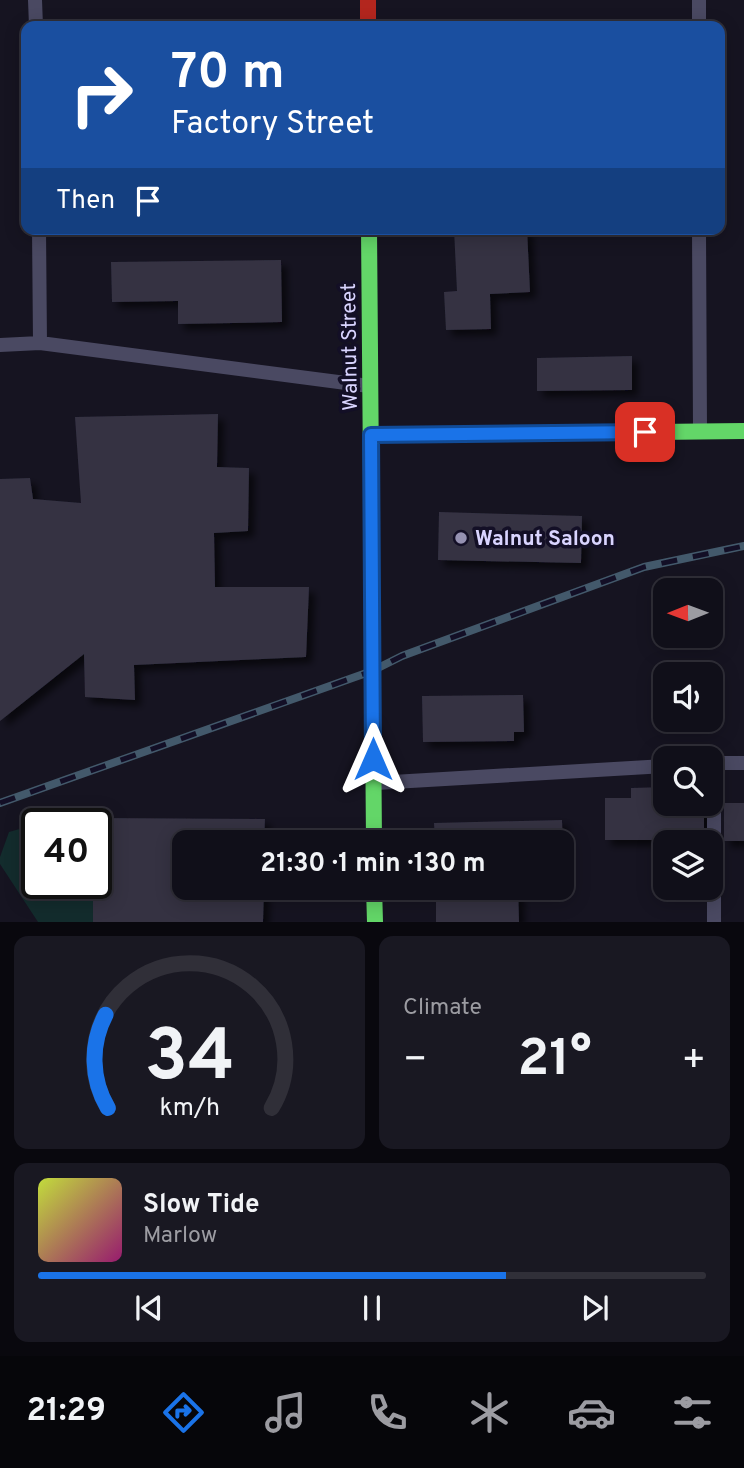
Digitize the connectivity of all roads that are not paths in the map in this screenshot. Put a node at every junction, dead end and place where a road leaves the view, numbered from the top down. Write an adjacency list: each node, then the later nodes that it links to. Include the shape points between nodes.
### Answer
1 (35, 0): 4 (lane)
2 (368, 0): 5 (street)
3 (699, 0): 6 (lane)
4 (36, 21)
5 (368, 21)
6 (699, 21)
7 (39, 235): 10 (lane)
8 (369, 235): 12 (street, Walnut Street)
9 (699, 235): 13 (lane)
10 (40, 343): 11 (lane); 12 (lane)
11 (0, 345)
12 (371, 386): 15 (street, Walnut Street)
13 (700, 431): 14 (street); 15 (street)
14 (744, 431)
15 (371, 435): 19 (street, Walnut Street)
16 (723, 763): 17 (lane)
17 (744, 763)
18 (653, 766): 19 (lane)
19 (373, 783): 21 (street, Walnut Street)
20 (713, 816): 24 (lane)
21 (373, 830)
22 (374, 900): 23 (street)
23 (375, 922)
24 (714, 922)

